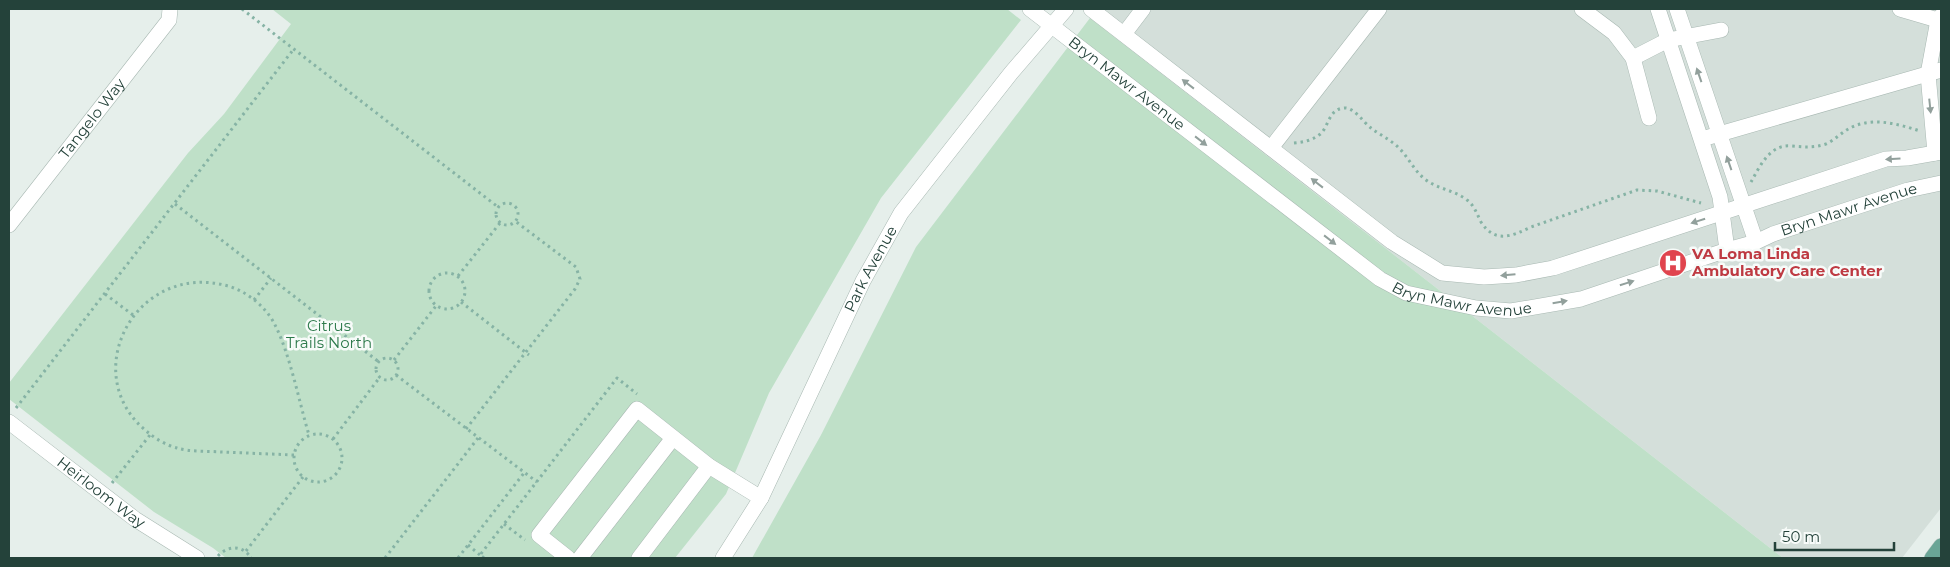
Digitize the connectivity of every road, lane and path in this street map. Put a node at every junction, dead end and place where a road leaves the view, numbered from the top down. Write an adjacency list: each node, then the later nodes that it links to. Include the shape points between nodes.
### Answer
1 (170, 9): 37 (street, Tangelo Way, via 169,20)
2 (242, 9): 18 (path)
3 (1030, 9): 13 (street, Bryn Mawr Avenue)
4 (1066, 9): 13 (street, Park Avenue)
5 (1091, 9): 15 (street, Bryn Mawr Avenue)
6 (1143, 9): 15 (street)
7 (1379, 9): 26 (street)
8 (1582, 9): 19 (street, via 1614,33)
9 (1658, 9): 17 (street)
10 (1677, 9): 16 (street)
11 (1900, 9): 12 (street)
12 (1940, 19): 20 (street)
13 (1051, 26): 39 (street, Bryn Mawr Avenue, one-way to 39, via 1380,279 1406,293 1476,308 1510,311 1581,299); 67 (street, Park Avenue, via 900,213 863,280)
14 (1720, 30): 16 (street)
15 (1124, 34): 26 (street, Bryn Mawr Avenue, one-way to 15)
16 (1686, 35): 17 (street); 23 (street, one-way to 16)
17 (1668, 40): 19 (street); 24 (street)
18 (293, 50): 31 (path); 33 (path)
19 (1633, 58): 21 (street)
20 (1934, 72): 23 (street); 27 (street, one-way to 27)
21 (1649, 118)
22 (1922, 132): 29 (path, via 1898,124 1874,122 1851,127 1828,143 1779,147 1762,163)
23 (1720, 134): 24 (street); 32 (street, one-way to 23)
24 (1702, 139): 34 (street)
25 (1294, 143): 30 (path, via 1320,134 1337,110 1352,110 1399,148 1426,180 1470,202 1487,230 1499,236 1514,235 1637,190 1657,191)
26 (1271, 148): 34 (street, Bryn Mawr Avenue, one-way to 26, via 1553,268 1484,277 1442,273 1392,242)
27 (1938, 152): 32 (street, Bryn Mawr Avenue, one-way to 32, via 1886,159)
28 (1941, 183): 38 (street, Bryn Mawr Avenue, via 1899,193)
29 (1748, 188)
30 (1701, 203)
31 (175, 204): 41 (path); 42 (path)
32 (1744, 206): 34 (street, Bryn Mawr Avenue); 38 (street)
33 (498, 208): 35 (path, via 504,204 514,205 517,211); 36 (path, via 496,214)
34 (1722, 213): 39 (street)
35 (515, 221): 36 (path, via 506,225); 47 (path, via 576,267 580,279)
36 (500, 223): 40 (path)
37 (9, 224)
38 (1756, 242): 39 (street, Bryn Mawr Avenue)
39 (1727, 250)
40 (458, 276): 44 (path, via 464,286); 45 (path, via 447,272 432,280 428,291 431,302)
41 (271, 278): 43 (path); 49 (path)
42 (105, 294): 46 (path); 54 (path)
43 (254, 300): 46 (path, via 235,288 213,282 191,282 169,288 149,299); 58 (path, via 274,322)
44 (461, 302): 45 (path, via 452,309); 47 (path)
45 (436, 306): 48 (path)
46 (133, 315): 57 (path, via 122,334 116,356 117,378 123,400 134,419)
47 (528, 354): 56 (path)
48 (394, 360): 49 (path, via 384,358); 50 (path, via 398,365)
49 (379, 362): 51 (path, via 376,368)
50 (396, 375): 51 (path, via 387,380); 56 (path)
51 (380, 377): 61 (path)
52 (590, 403): 53 (path)
53 (595, 406)
54 (16, 408)
55 (9, 422): 73 (street, Heirloom Way, via 135,519)
56 (466, 429): 59 (path)
57 (150, 435): 62 (path, via 176,448); 66 (path)
58 (309, 435): 61 (path, via 321,434); 62 (path, via 299,443)
59 (478, 438): 64 (path); 75 (path)
60 (672, 438): 63 (street); 78 (street, via 637,409 539,535); 79 (street)
61 (333, 439): 65 (path, via 341,453 334,475 318,481)
62 (294, 455): 65 (path, via 296,467)
63 (709, 466): 67 (street); 80 (street)
64 (524, 473): 68 (path); 71 (path, via 537,482)
65 (303, 477): 70 (path)
66 (112, 483)
67 (761, 498): 81 (street, Park Avenue)
68 (468, 546): 71 (path); 76 (path)
69 (1941, 546): 82 (main road)
70 (246, 551): 72 (path, via 228,548); 74 (path)
71 (480, 555): 77 (path)
72 (218, 556)
73 (197, 558)
74 (251, 558)
75 (385, 558)
76 (458, 558)
77 (484, 558)
78 (568, 558)
79 (580, 558)
80 (639, 558)
81 (723, 558)
82 (1932, 558)

